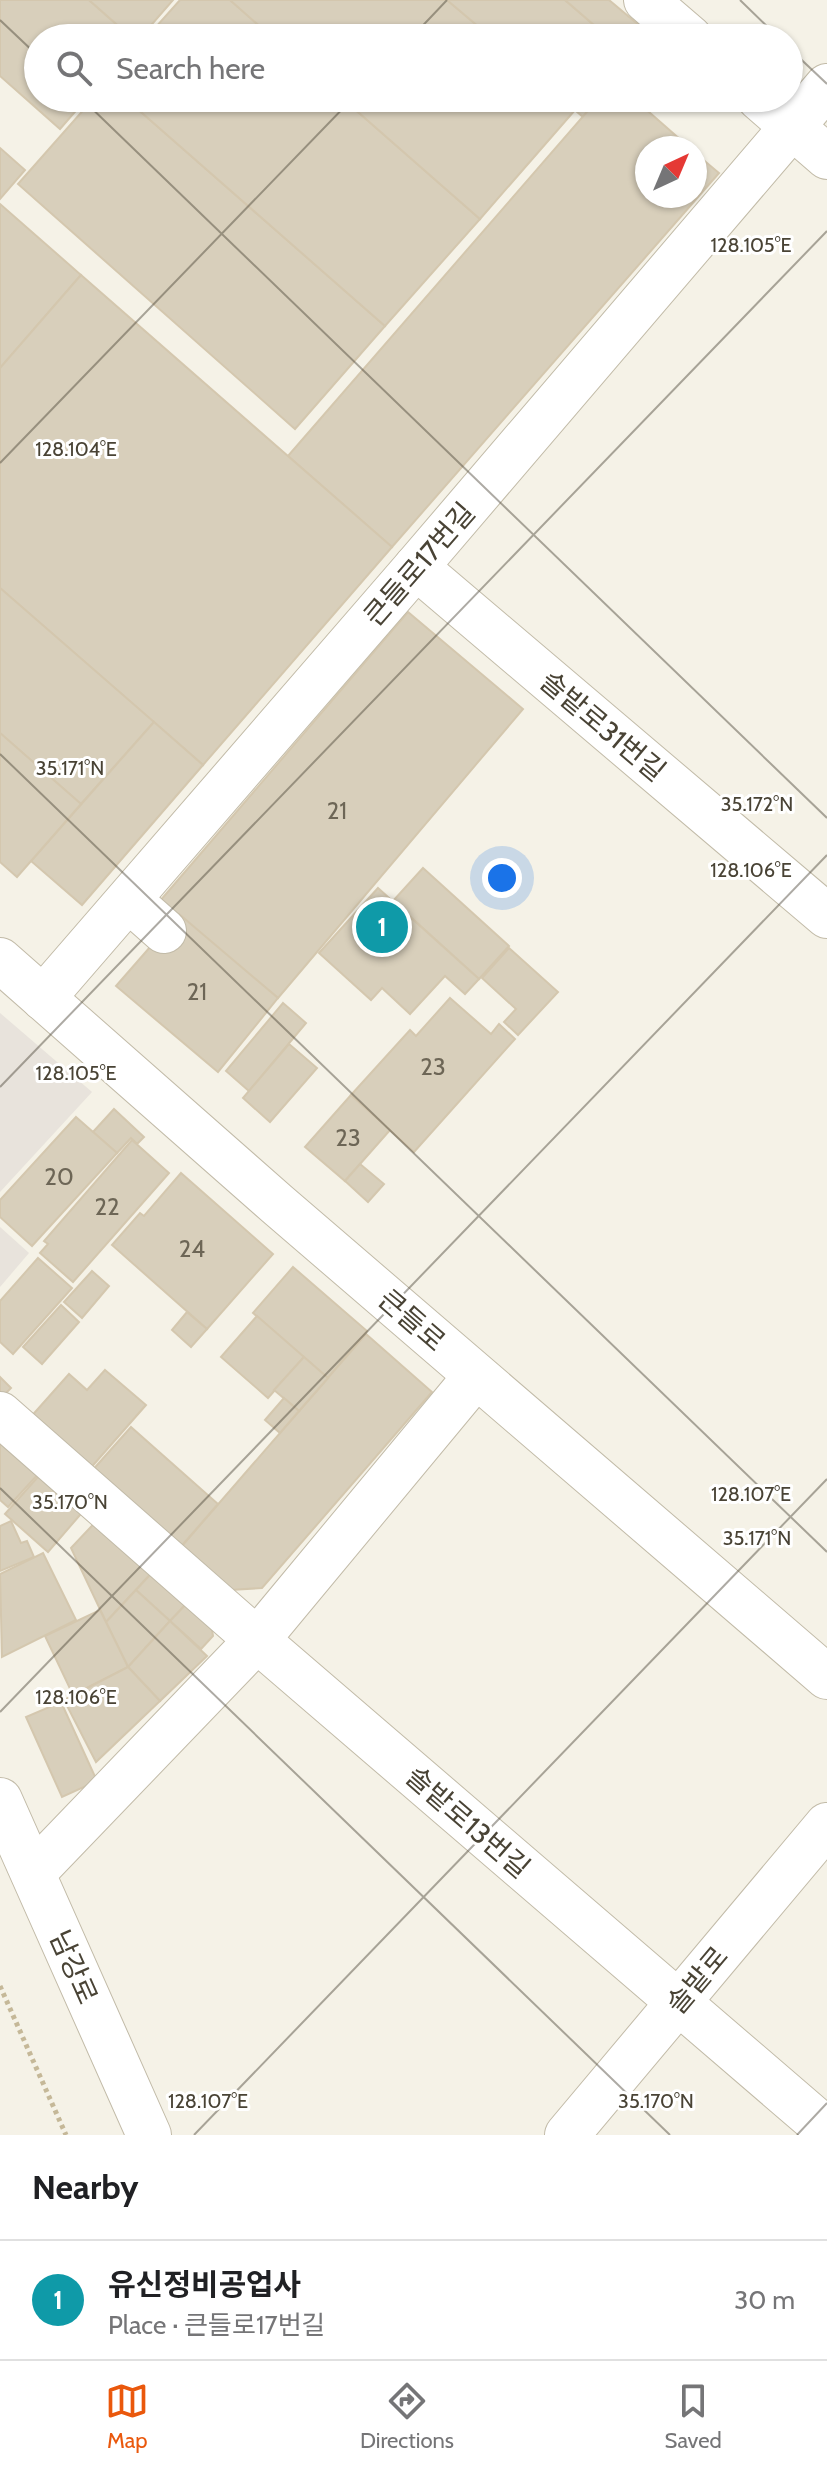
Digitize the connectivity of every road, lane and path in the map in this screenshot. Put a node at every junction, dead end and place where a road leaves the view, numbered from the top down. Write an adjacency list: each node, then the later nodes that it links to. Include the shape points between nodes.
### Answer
1 (827, 86): 3 (street, 큰들로17번길)
2 (775, 112): 3 (street)
3 (792, 127): 4 (street); 5 (street, 큰들로17번길)
4 (827, 157)
5 (416, 567): 6 (street, 큰들로17번길); 7 (street, 솔밭로31번길)
6 (128, 885): 8 (street); 10 (street, 큰들로17번길)
7 (827, 916)
8 (164, 931)
9 (0, 960): 10 (street, 큰들로)
10 (43, 998): 11 (street, 큰들로)
11 (476, 1376): 13 (street); 14 (street, 큰들로)
12 (0, 1414): 13 (street, 솔밭로13번길)
13 (257, 1640): 17 (street); 19 (street, 솔밭로13번길)
14 (827, 1677)
15 (0, 1800): 17 (street, 남강로)
16 (827, 1825): 19 (street, 솔밭로)
17 (33, 1873): 22 (street, 남강로)
18 (0, 1986): 21 (path)
19 (678, 2003): 20 (street, 솔밭로13번길); 23 (street, 솔밭로)
20 (827, 2130)
21 (66, 2135)
22 (149, 2135)
23 (567, 2135)

